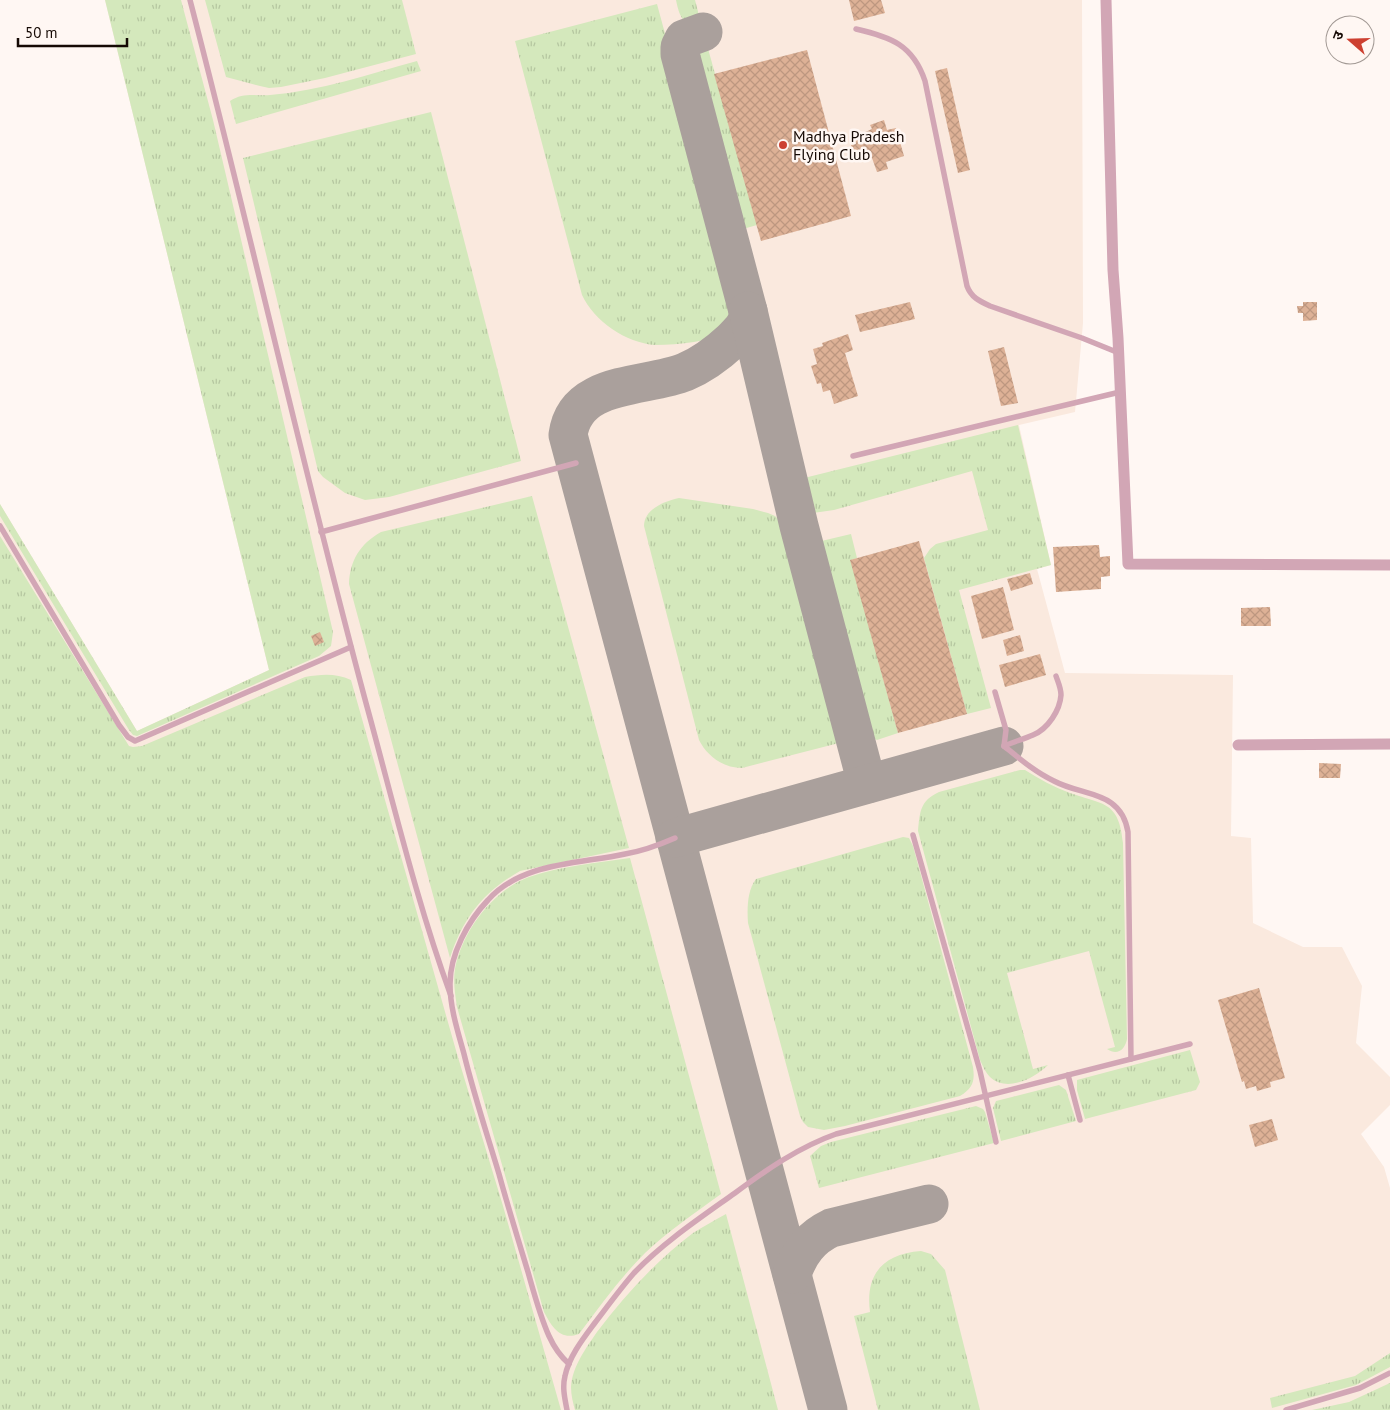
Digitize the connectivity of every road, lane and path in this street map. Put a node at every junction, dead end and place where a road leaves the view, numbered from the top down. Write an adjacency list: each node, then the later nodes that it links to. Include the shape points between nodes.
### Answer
1 (190, 0): 9 (lane)
2 (1106, 0): 4 (street, via 1113,260)
3 (856, 29): 4 (lane, via 894,41 905,48 921,68 969,292 990,306)
4 (1119, 352): 5 (street)
5 (1120, 392): 6 (lane); 10 (street, via 1128,564)
6 (853, 456)
7 (576, 463): 9 (lane)
8 (0, 526): 11 (lane, via 119,725 133,740 138,741)
9 (321, 532): 11 (lane)
10 (1390, 564)
11 (351, 647): 19 (lane, via 431,941)
12 (1056, 676): 16 (lane, via 1061,694 1057,710 1049,722 1034,735)
13 (995, 692): 16 (lane, via 1006,730)
14 (1390, 744): 15 (street)
15 (1238, 745)
16 (1004, 746): 21 (lane, via 1056,782 1106,799 1126,820)
17 (913, 835): 23 (lane)
18 (675, 838): 19 (lane, via 648,849 528,873 501,888 488,899 463,937 451,972)
19 (451, 996): 26 (lane, via 471,1081 535,1295 555,1348)
20 (1190, 1044): 21 (lane)
21 (1131, 1059): 22 (lane)
22 (1068, 1075): 23 (lane); 24 (lane)
23 (984, 1096): 25 (lane); 26 (lane, via 820,1140 764,1172 671,1240 634,1274 588,1332)
24 (1080, 1120)
25 (996, 1142)
26 (569, 1364): 28 (lane, via 563,1386)
27 (1390, 1373): 29 (lane, via 1360,1388)
28 (567, 1410)
29 (1286, 1410)

